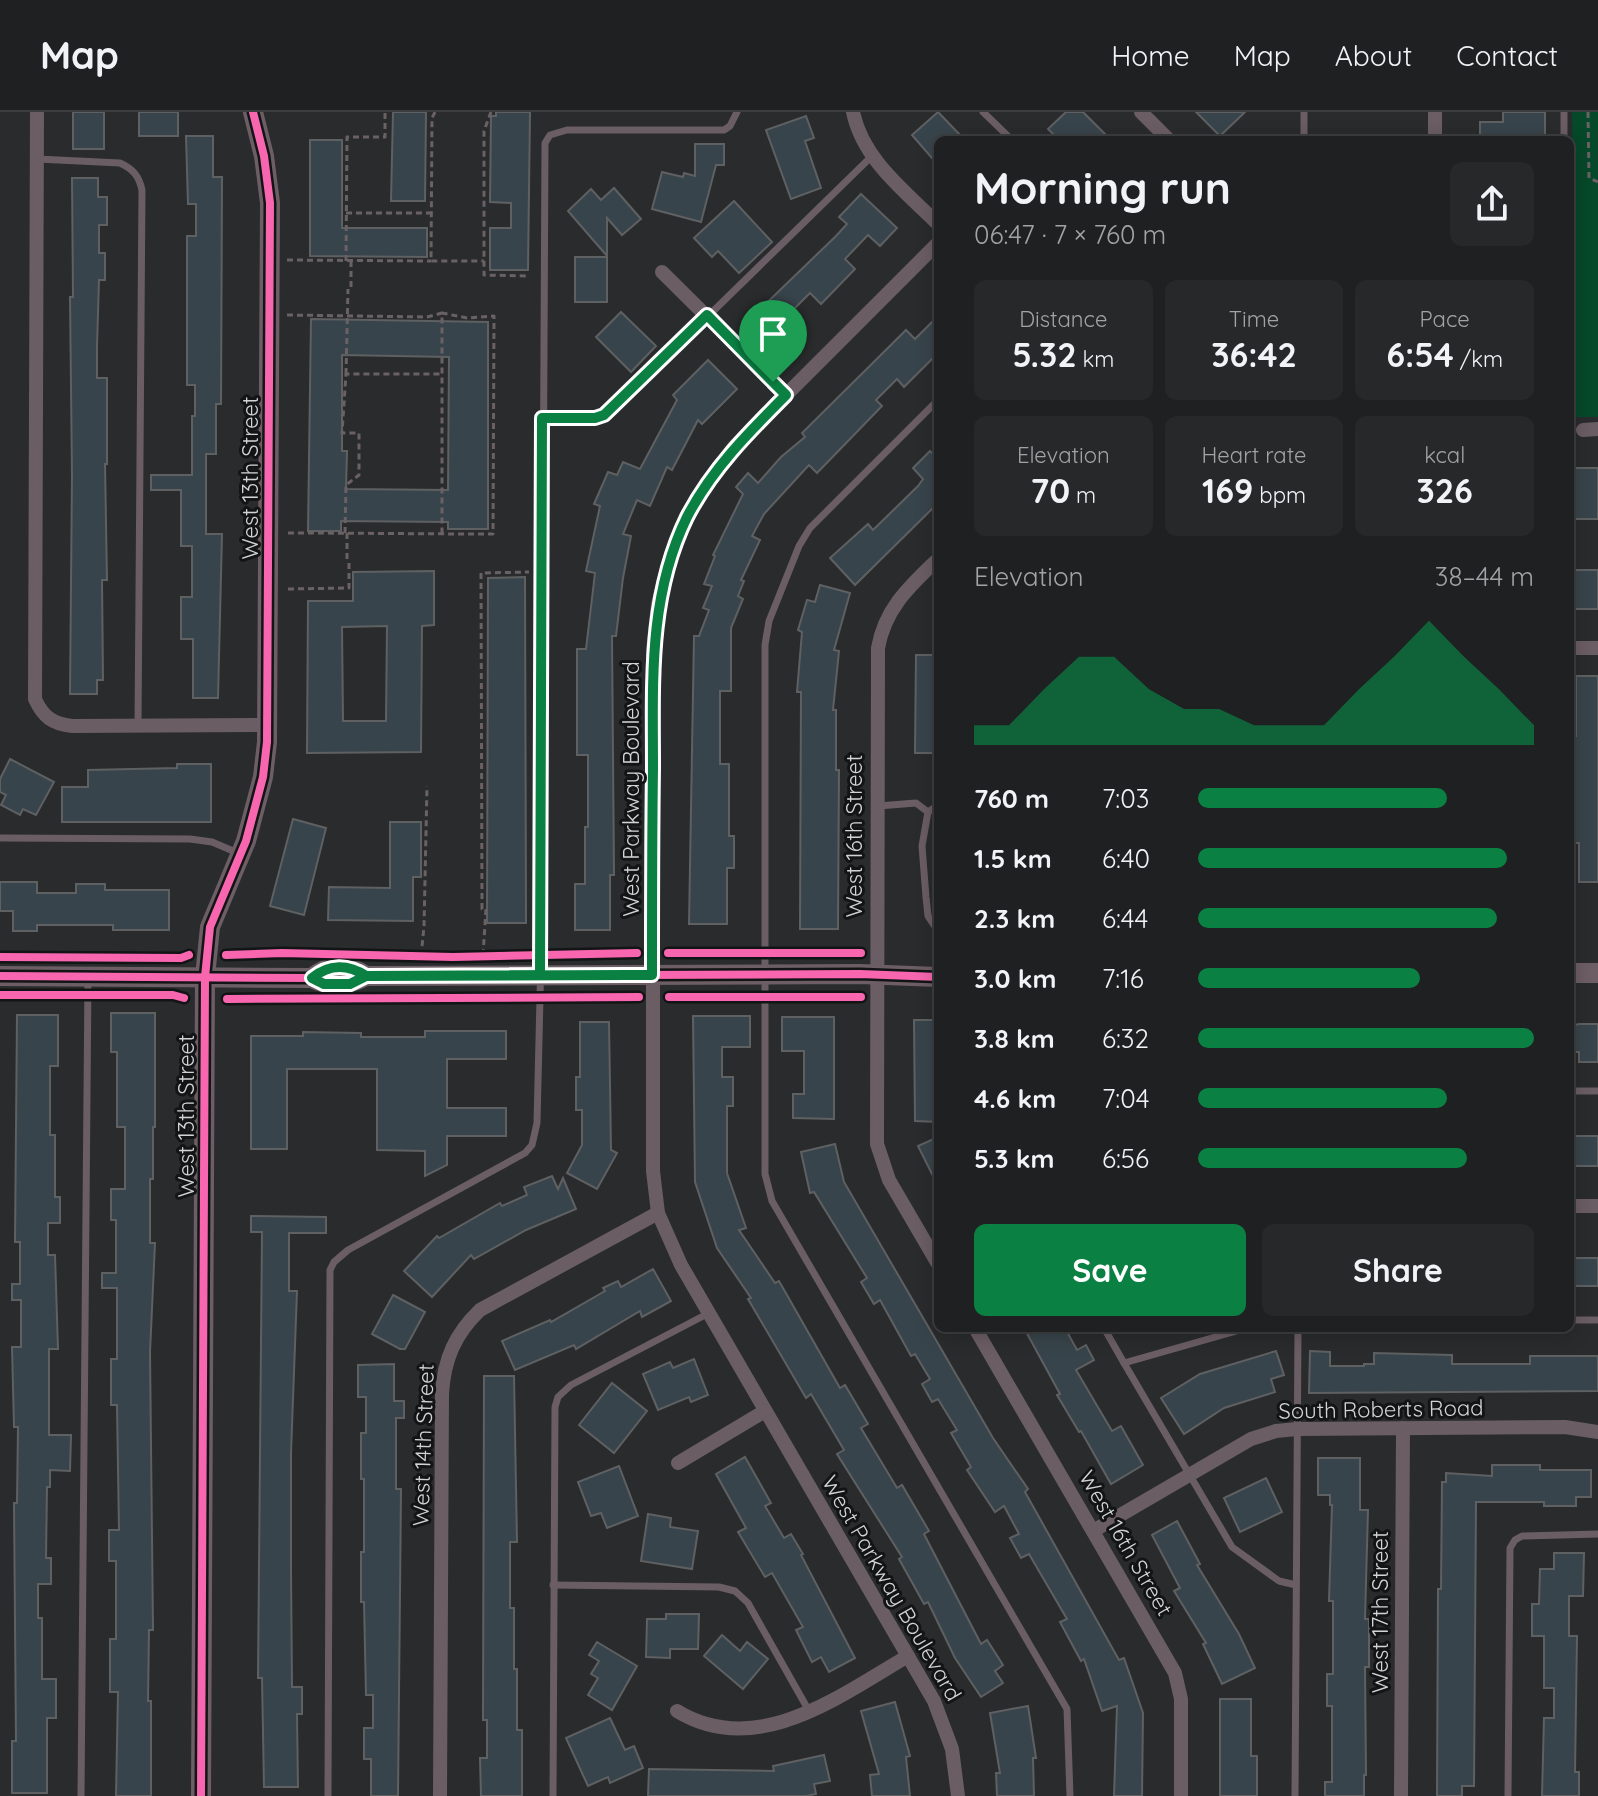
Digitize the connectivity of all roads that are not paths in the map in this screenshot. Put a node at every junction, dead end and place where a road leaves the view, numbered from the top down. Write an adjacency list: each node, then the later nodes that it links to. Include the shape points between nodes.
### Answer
1 (37, 112): 16 (street)
2 (253, 112): 27 (street, West 13th Street, via 270,203)
3 (737, 112): 23 (lane, via 724,130 567,130 550,135 543,153)
4 (853, 112): 15 (street)
5 (983, 112): 10 (lane)
6 (1141, 112): 11 (street)
7 (1304, 112): 12 (lane)
8 (1435, 112): 13 (street)
9 (1564, 112): 14 (lane)
10 (1008, 136)
11 (1165, 136)
12 (1304, 136)
13 (1435, 136)
14 (1564, 136)
15 (872, 156): 17 (street); 20 (lane)
16 (37, 159): 28 (street, via 34,690 39,708 53,722); 28 (lane, via 120,163 131,168 142,190)
17 (934, 220)
18 (934, 247): 21 (street, West Parkway Boulevard)
19 (662, 272): 20 (street)
20 (707, 315): 21 (street); 23 (lane, via 604,415)
21 (786, 395): 40 (street, West Parkway Boulevard, via 709,480 678,538 663,582 653,650)
22 (934, 404): 38 (lane, via 810,528 769,621)
23 (542, 418): 39 (lane)
24 (934, 563): 29 (street, West 16th Street, via 895,602 881,631 876,663)
25 (1574, 648): 26 (street)
26 (1598, 648)
27 (267, 725): 28 (street); 33 (street, West 13th Street, via 263,777)
28 (138, 726)
29 (876, 806): 31 (lane, via 916,803); 41 (street, West 16th Street)
30 (934, 808): 31 (lane)
31 (928, 812): 34 (lane, via 922,846 928,916)
32 (0, 838): 33 (lane, via 190,839)
33 (240, 854): 44 (street, West 13th Street, via 210,927)
34 (934, 925)
35 (934, 971): 41 (street)
36 (1574, 973): 37 (street)
37 (1598, 973)
38 (764, 974): 40 (street); 41 (street); 78 (lane, via 767,1188 1067,1709)
39 (540, 975): 40 (street); 44 (street, via 366,976 350,984 324,984 312,978); 74 (lane, via 532,1145 348,1250 330,1270)
40 (652, 975): 49 (street, West Parkway Boulevard)
41 (876, 975): 50 (street, West 16th Street, via 879,1157)
42 (0, 976): 43 (street)
43 (88, 976): 44 (street); 72 (lane)
44 (205, 977): 73 (street, West 13th Street)
45 (1574, 1091): 46 (lane)
46 (1598, 1091)
47 (1574, 1206): 48 (street)
48 (1598, 1206)
49 (658, 1213): 51 (street, West Parkway Boulevard); 75 (street, West 14th Street, via 480,1310 459,1333 446,1361)
50 (934, 1257)
51 (709, 1313): 59 (street, West Parkway Boulevard); 67 (lane, via 571,1385 558,1397 553,1416)
52 (1574, 1320): 53 (lane)
53 (1598, 1320)
54 (977, 1332): 65 (street, West 16th Street)
55 (1106, 1332): 58 (lane)
56 (1233, 1332): 58 (lane)
57 (1298, 1332): 61 (lane)
58 (1124, 1363): 64 (lane)
59 (765, 1411): 63 (street); 69 (street, West Parkway Boulevard)
60 (1403, 1428): 61 (street, South Roberts Road); 62 (street, South Roberts Road, via 1565,1427); 81 (street, West 17th Street)
61 (1297, 1429): 64 (street, South Roberts Road, via 1251,1439); 68 (lane)
62 (1598, 1432)
63 (678, 1463)
64 (1189, 1475): 65 (street, South Roberts Road); 68 (lane, via 1232,1547 1279,1581)
65 (1093, 1531): 79 (street, West 16th Street, via 1175,1673 1181,1699)
66 (1598, 1534): 82 (lane, via 1522,1536 1510,1548)
67 (553, 1585): 71 (lane, via 735,1591 748,1603); 76 (lane)
68 (1296, 1585): 80 (lane)
69 (908, 1656): 71 (street); 77 (street, West Parkway Boulevard, via 947,1732)
70 (677, 1711): 71 (street, via 724,1728 767,1726)
71 (810, 1713)
72 (81, 1796)
73 (201, 1796)
74 (328, 1796)
75 (440, 1796)
76 (553, 1796)
77 (958, 1796)
78 (1070, 1796)
79 (1181, 1796)
80 (1295, 1796)
81 (1401, 1796)
82 (1508, 1796)

